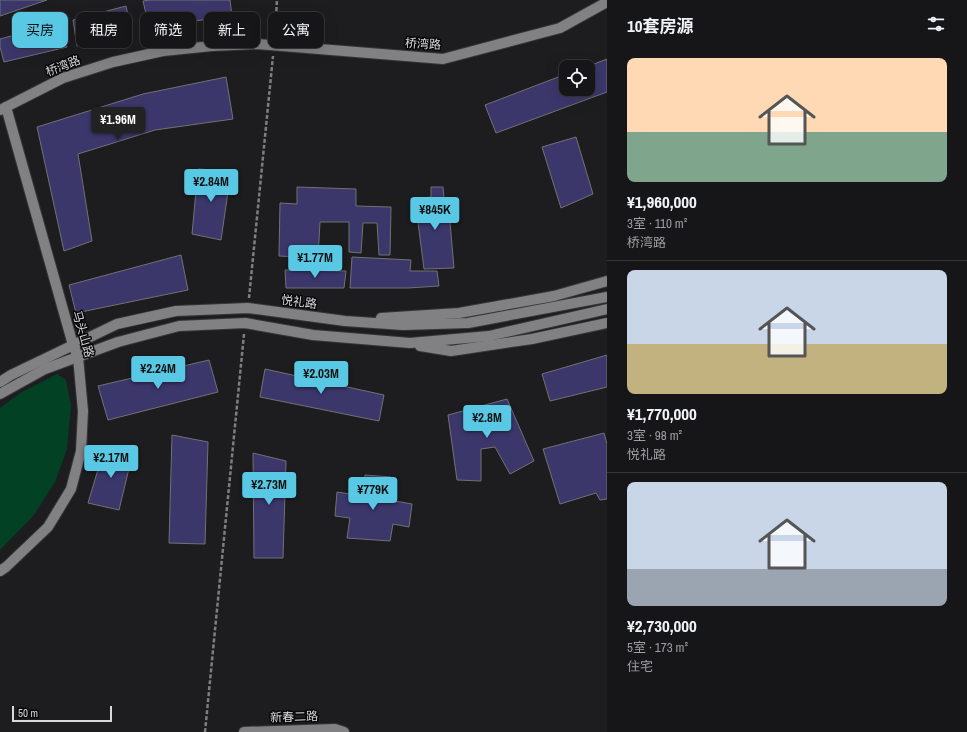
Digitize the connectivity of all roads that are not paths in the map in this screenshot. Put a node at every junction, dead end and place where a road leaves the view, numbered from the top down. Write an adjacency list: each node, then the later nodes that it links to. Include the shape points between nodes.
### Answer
1 (607, 2): 2 (main road, 桥湾路, via 560,28 443,59 257,44 163,51 113,62 63,78)
2 (3, 109): 9 (main road, 马头山路)
3 (607, 281): 6 (main road, via 554,296 459,313)
4 (607, 297): 6 (main road, 悦礼路, via 468,323 403,325)
5 (607, 309): 8 (main road, via 489,336)
6 (345, 321): 9 (main road, 悦礼路, via 248,308 176,311 117,324)
7 (607, 323): 8 (main road, via 532,339 451,351)
8 (396, 342): 10 (main road, via 313,335 245,323 179,326 118,342)
9 (73, 345): 10 (main road, 马头山路); 11 (main road, 悦礼路)
10 (78, 357): 12 (main road, via 45,369); 13 (main road, 马头山路, via 83,411 81,451 71,489 48,527)
11 (0, 382)
12 (0, 394)
13 (0, 571)
14 (244, 732): 15 (main road, 新春二路, via 335,728)
15 (344, 732)

